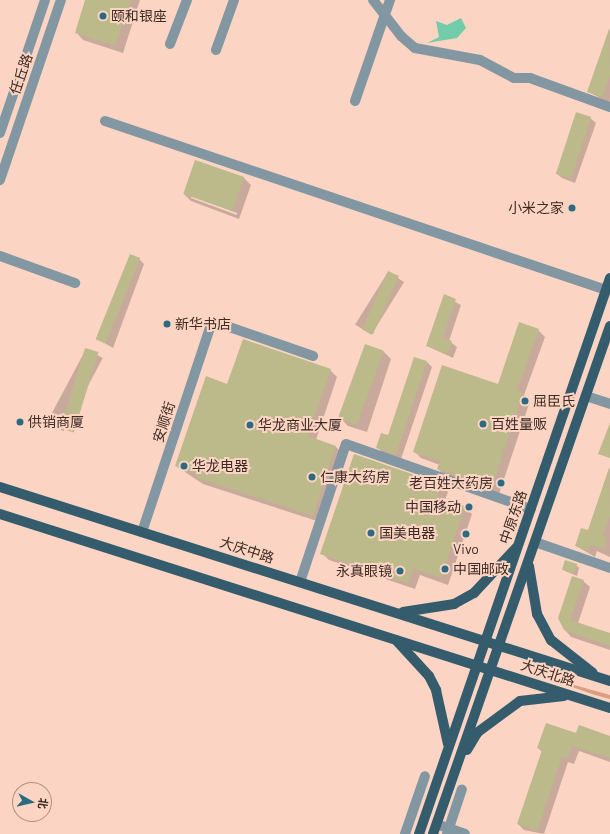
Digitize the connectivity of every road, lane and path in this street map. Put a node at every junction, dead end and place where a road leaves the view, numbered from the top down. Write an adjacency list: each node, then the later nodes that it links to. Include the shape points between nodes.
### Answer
1 (45, 0): 11 (street, 任丘路)
2 (61, 0): 15 (street, 任丘路)
3 (187, 0): 8 (street)
4 (234, 0): 9 (street)
5 (373, 0): 7 (street)
6 (390, 0): 7 (street)
7 (385, 14): 10 (street); 12 (street, via 401,36 415,48 480,60 514,78 530,78)
8 (170, 44)
9 (216, 50)
10 (355, 101)
11 (4, 104): 14 (street, 任丘路)
12 (610, 107)
13 (106, 121): 19 (street)
14 (0, 133)
15 (0, 180)
16 (0, 256): 18 (street)
17 (610, 278): 19 (main road, 中原东路)
18 (75, 283)
19 (606, 290): 25 (main road, 中原东路)
20 (610, 326): 22 (main road, 中原东路)
21 (313, 356): 27 (street, 安顺街, via 212,321)
22 (586, 396): 23 (street); 28 (main road, 中原东路)
23 (610, 404)
24 (0, 487): 27 (main road, 大庆中路)
25 (530, 509): 29 (main road, 中原东路); 32 (street, via 346,444)
26 (0, 514): 34 (main road)
27 (142, 532): 32 (main road, 大庆中路)
28 (536, 542): 30 (main road, 中原东路); 31 (street)
29 (518, 545): 33 (main road, via 474,593 454,604); 35 (main road, 中原东路)
30 (528, 562): 36 (main road, 中原东路); 39 (main road, via 537,614 551,640)
31 (610, 568)
32 (300, 582): 33 (main road, 大庆中路)
33 (397, 613): 35 (main road, 大庆中路)
34 (396, 640): 37 (main road); 42 (main road, via 429,676 436,690)
35 (485, 641): 36 (main road, 大庆北路); 37 (main road, 中原东路)
36 (499, 646): 38 (main road, 中原东路); 39 (main road, 大庆北路)
37 (477, 665): 38 (main road, 大庆北路); 42 (main road, 中原东路)
38 (490, 670): 40 (main road, 大庆北路); 43 (main road, 中原东路)
39 (606, 680)
40 (573, 696): 41 (main road, 大庆北路); 43 (main road, via 520,701 478,732)
41 (610, 708)
42 (448, 748): 49 (main road, 中原东路)
43 (456, 767): 46 (main road, 中原东路)
44 (425, 776): 48 (street)
45 (462, 789): 47 (street)
46 (435, 829): 47 (street)
47 (448, 831): 50 (street)
48 (405, 834)
49 (419, 834)
50 (465, 834)

